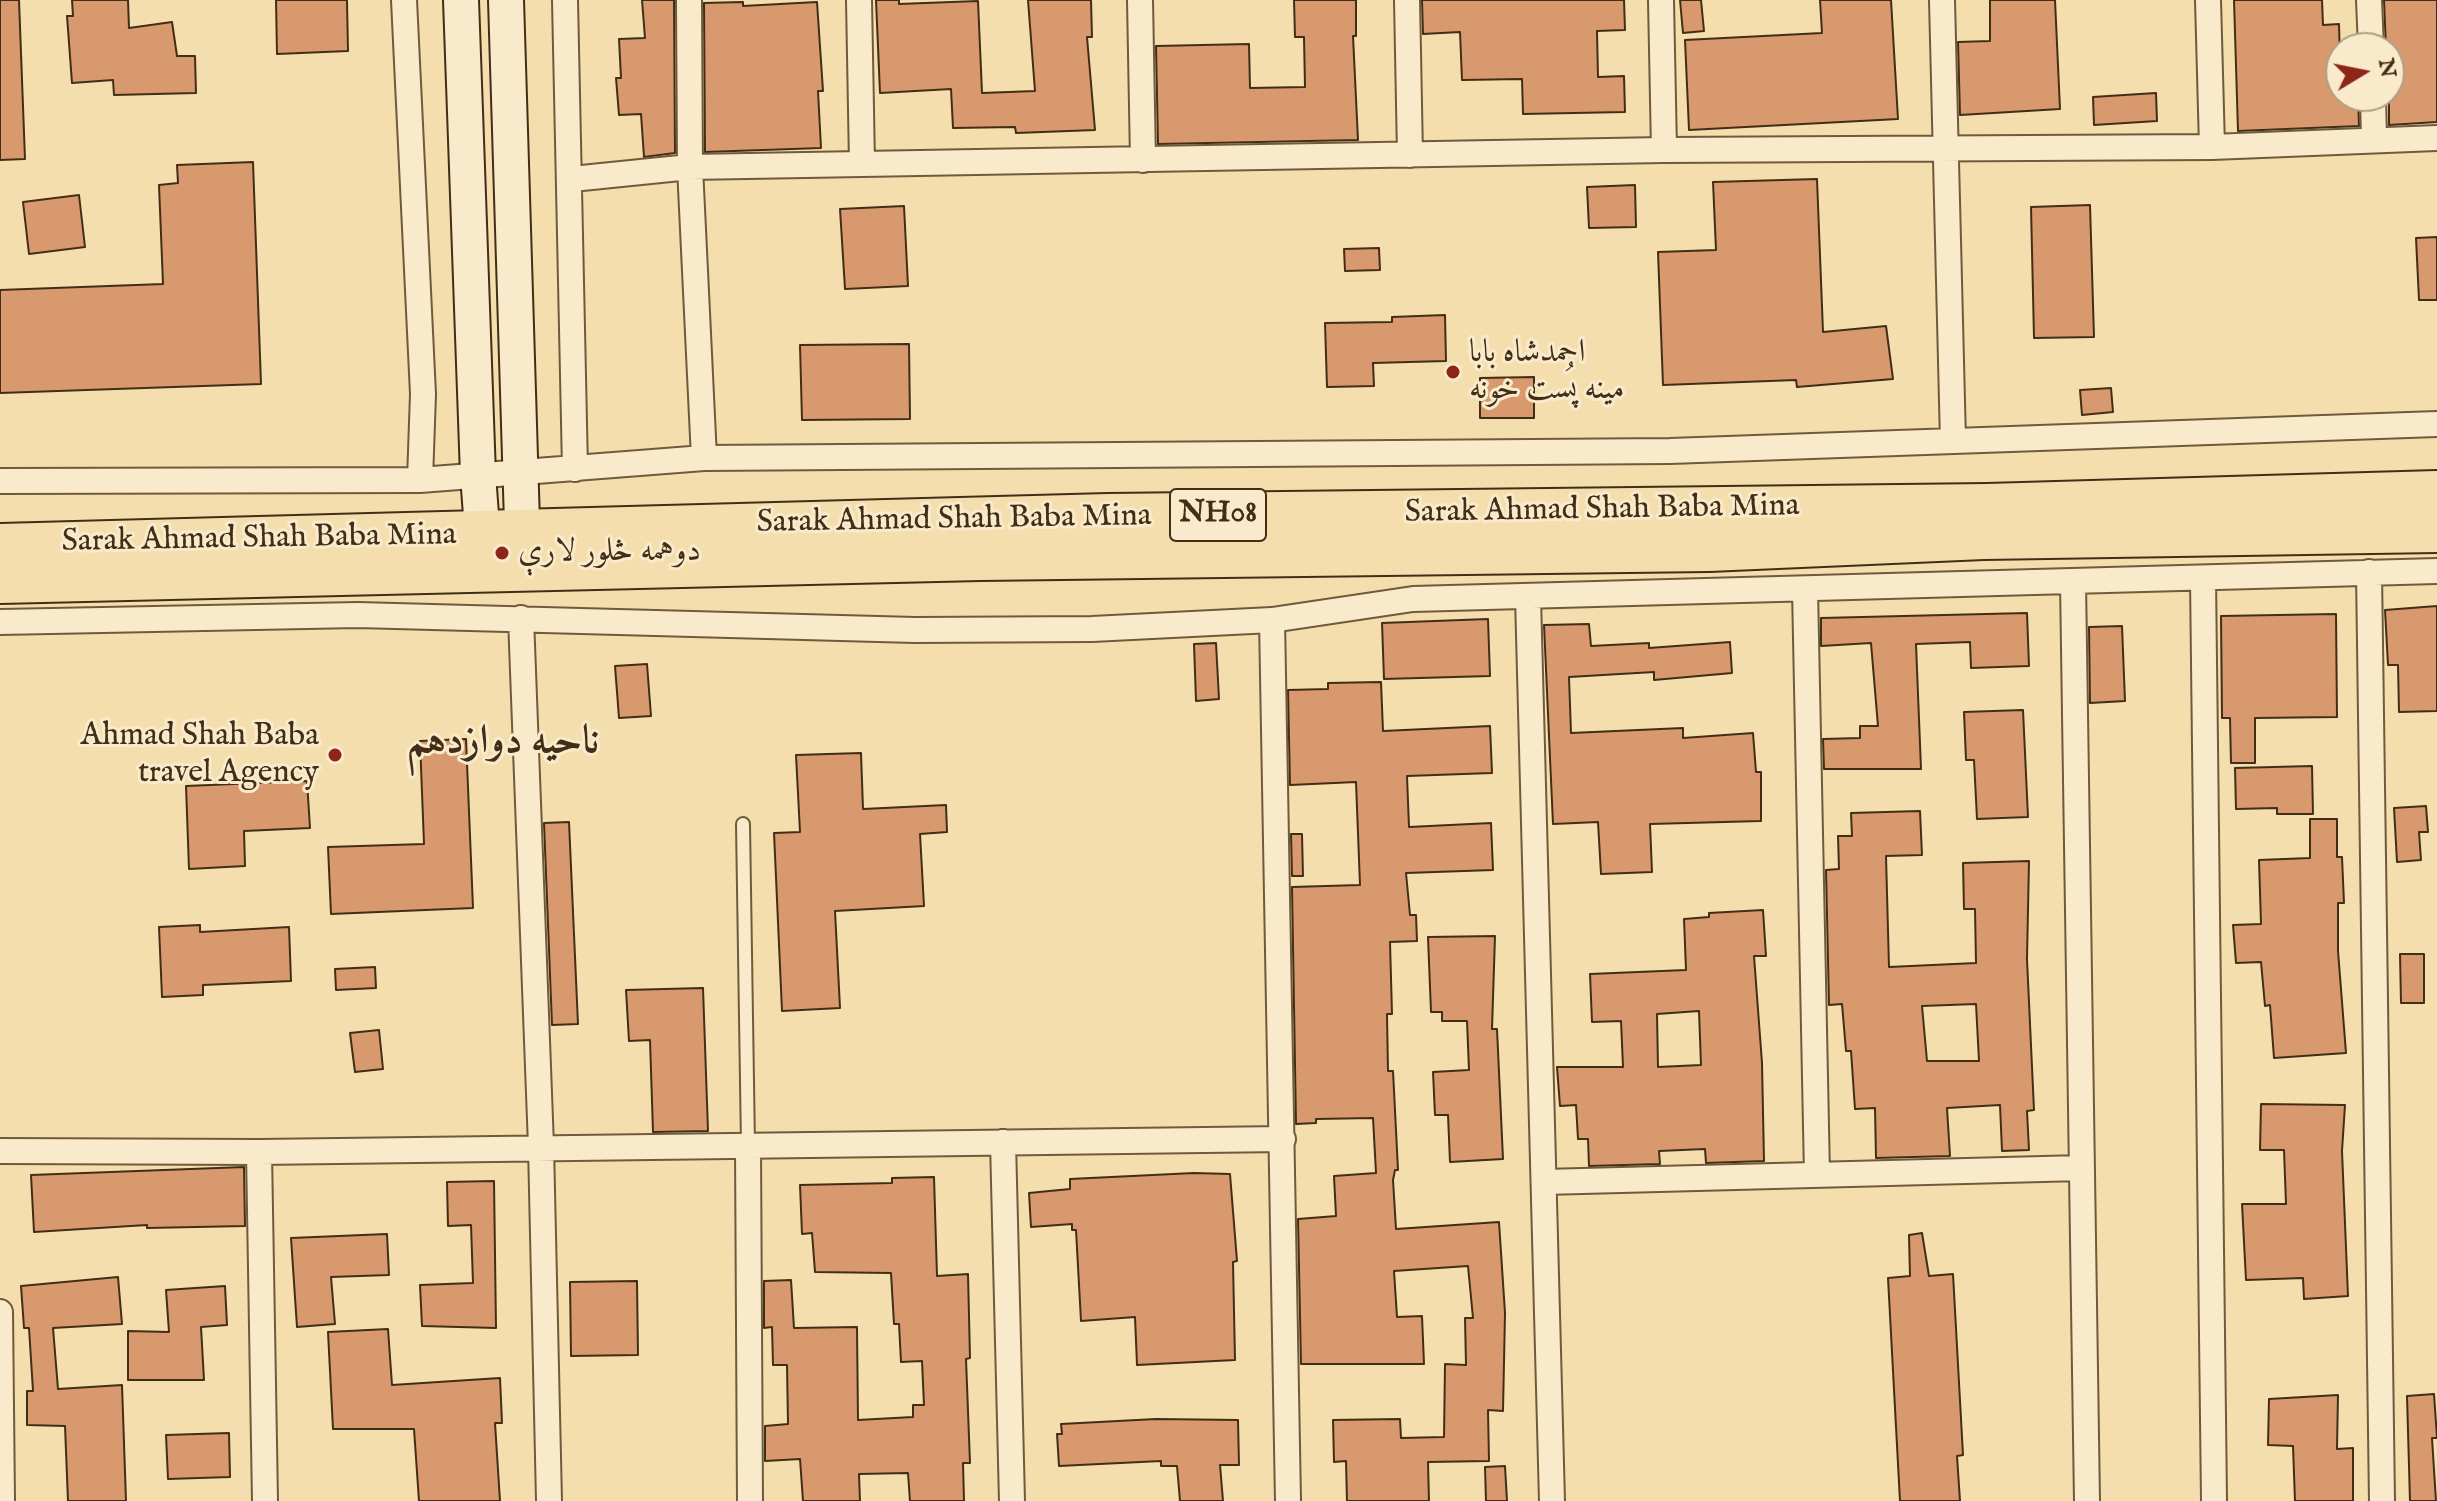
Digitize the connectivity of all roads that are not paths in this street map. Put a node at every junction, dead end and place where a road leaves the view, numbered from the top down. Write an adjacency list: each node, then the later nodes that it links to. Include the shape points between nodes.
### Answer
1 (404, 0): 31 (street, via 423,394)
2 (461, 0): 30 (main road)
3 (506, 0): 29 (main road)
4 (565, 0): 24 (street)
5 (689, 0): 23 (street)
6 (859, 0): 22 (street)
7 (1140, 0): 21 (street)
8 (1407, 0): 20 (street)
9 (1661, 0): 19 (street)
10 (1942, 0): 18 (street)
11 (2208, 0): 17 (street)
12 (2369, 0): 13 (street)
13 (2370, 32)
14 (2373, 112): 16 (street)
15 (2437, 138): 16 (street)
16 (2374, 140): 17 (street)
17 (2212, 147): 18 (street)
18 (1945, 149): 19 (street); 26 (street)
19 (1664, 150): 20 (street)
20 (1410, 155): 21 (street)
21 (1143, 160): 22 (street)
22 (862, 164): 23 (street)
23 (690, 167): 24 (street); 27 (street)
24 (572, 179): 28 (street)
25 (2437, 424): 26 (street)
26 (1953, 441): 27 (street, via 1670,451)
27 (704, 458): 28 (street)
28 (575, 469): 29 (street)
29 (518, 473): 30 (street); 36 (main road)
30 (478, 475): 31 (street); 36 (main road)
31 (420, 480): 32 (street)
32 (0, 481)
33 (2437, 493): 36 (highway, Sarak Ahmad Shah Baba Mina / NH08, via 1987,506 1108,516)
34 (2437, 530): 36 (highway, NH08, via 1983,537 1709,549)
35 (0, 546): 36 (highway, Sarak Ahmad Shah Baba Mina / NH08)
36 (503, 550): 40 (highway, NH08)
37 (2437, 571): 38 (street)
38 (2369, 572): 39 (street); 67 (street)
39 (2203, 578): 41 (street); 66 (street)
40 (0, 581)
41 (2073, 582): 42 (street); 54 (street)
42 (1805, 589): 43 (street); 55 (street)
43 (1528, 597): 45 (street, via 1413,599); 56 (street)
44 (521, 618): 45 (street, via 915,630); 46 (street, via 358,615); 50 (street)
45 (1272, 620): 48 (street)
46 (0, 622)
47 (743, 824): 51 (lane)
48 (1283, 1139): 49 (street); 63 (street)
49 (1003, 1142): 51 (street); 62 (street)
50 (541, 1146): 51 (street); 53 (street); 60 (street)
51 (748, 1146): 61 (street)
52 (0, 1151): 53 (street)
53 (259, 1152): 59 (street)
54 (2081, 1168): 55 (street); 65 (street)
55 (1817, 1175): 56 (street)
56 (1544, 1182): 64 (street)
57 (0, 1312): 58 (street)
58 (2, 1501)
59 (265, 1501)
60 (549, 1501)
61 (750, 1501)
62 (1012, 1501)
63 (1288, 1501)
64 (1552, 1501)
65 (2087, 1501)
66 (2214, 1501)
67 (2382, 1501)

